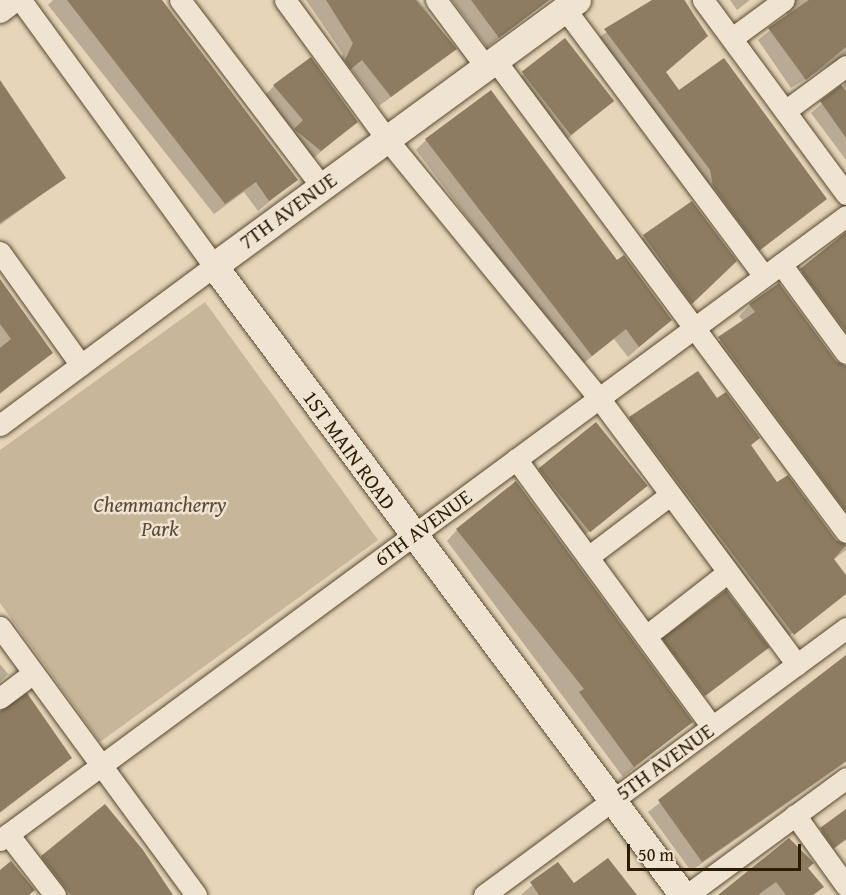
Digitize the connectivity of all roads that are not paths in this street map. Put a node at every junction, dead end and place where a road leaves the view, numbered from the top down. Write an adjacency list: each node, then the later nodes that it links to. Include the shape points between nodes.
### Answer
1 (16, 0): 9 (street)
2 (21, 0): 19 (street, 1ST MAIN ROAD)
3 (180, 0): 15 (street)
4 (285, 0): 14 (street)
5 (436, 0): 11 (street)
6 (703, 0): 10 (street)
7 (784, 0): 10 (street)
8 (571, 4): 11 (street, 7TH AVENUE); 20 (street)
9 (0, 12)
10 (732, 38): 13 (street)
11 (490, 63): 14 (street, 7TH AVENUE); 22 (street)
12 (846, 66): 13 (street)
13 (785, 111): 16 (street)
14 (386, 138): 15 (street, 7TH AVENUE); 25 (street)
15 (322, 187): 19 (street, 7TH AVENUE)
16 (846, 194)
17 (846, 216): 20 (street, 6TH AVENUE)
18 (0, 252): 21 (street)
19 (214, 266): 24 (street, 7TH AVENUE); 30 (street, 1ST MAIN ROAD)
20 (772, 270): 22 (street, 6TH AVENUE); 23 (street)
21 (7, 277): 24 (street)
22 (694, 327): 25 (street, 6TH AVENUE); 29 (street)
23 (846, 353)
24 (81, 365): 26 (street, 7TH AVENUE)
25 (598, 398): 27 (street, 6TH AVENUE); 28 (street)
26 (0, 425)
27 (516, 459): 30 (street, 6TH AVENUE); 31 (street)
28 (670, 495): 31 (street); 32 (street)
29 (846, 532)
30 (412, 536): 40 (street, 6TH AVENUE); 42 (street, 1ST MAIN ROAD)
31 (588, 557): 35 (street)
32 (728, 572): 35 (street); 36 (street)
33 (0, 627): 37 (street)
34 (846, 628): 36 (street, 5TH AVENUE)
35 (646, 636): 39 (street)
36 (797, 665): 39 (street, 5TH AVENUE)
37 (33, 673): 38 (street); 40 (street)
38 (0, 698)
39 (712, 727): 42 (street, 5TH AVENUE)
40 (100, 766): 44 (street, 6TH AVENUE); 48 (street)
41 (846, 778): 43 (street)
42 (612, 801): 46 (street, 5TH AVENUE); 50 (street, 1ST MAIN ROAD)
43 (795, 815): 45 (street); 50 (street)
44 (4, 837): 47 (street)
45 (846, 886)
46 (511, 887): 49 (street, 5TH AVENUE)
47 (55, 895)
48 (196, 895)
49 (484, 895)
50 (685, 895)

